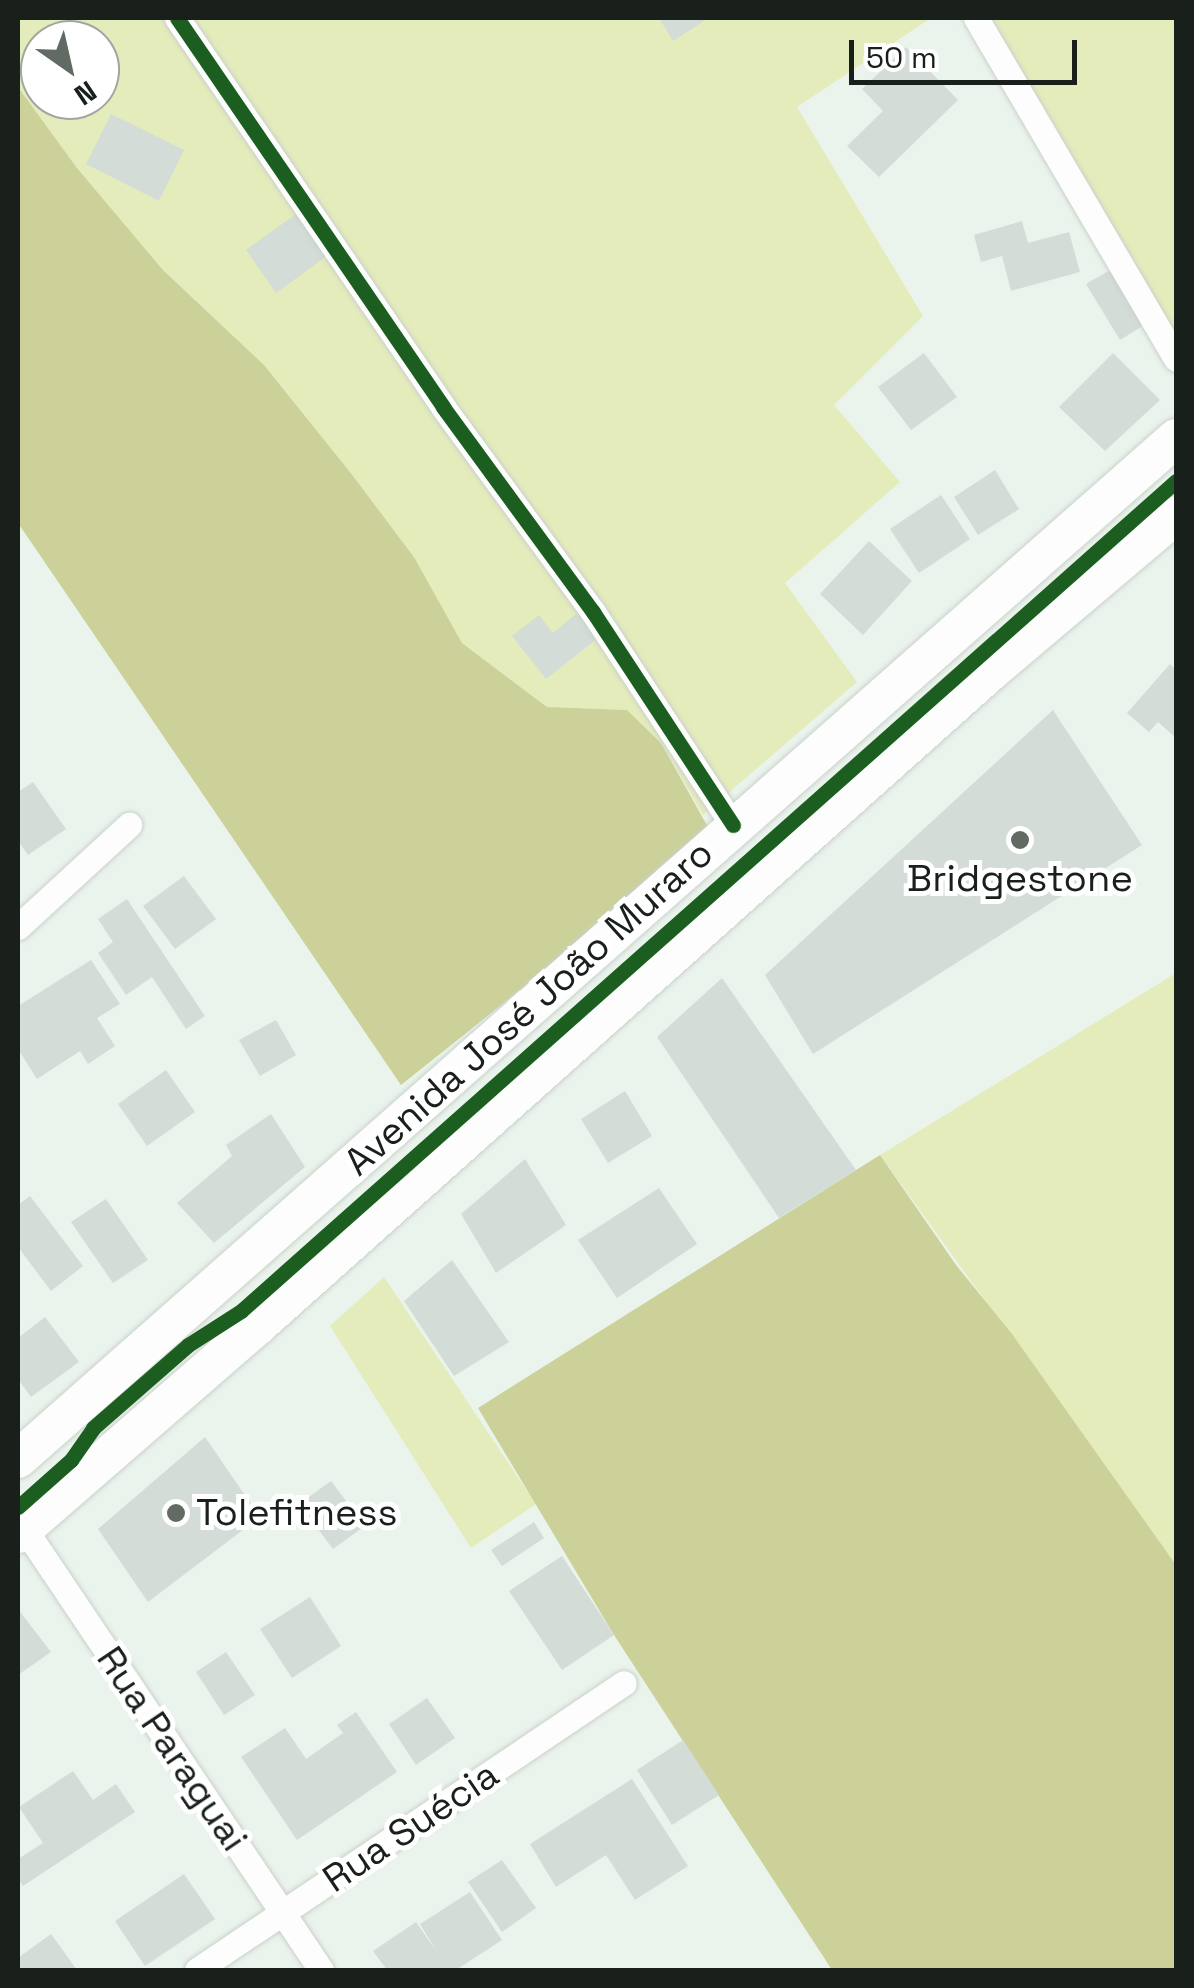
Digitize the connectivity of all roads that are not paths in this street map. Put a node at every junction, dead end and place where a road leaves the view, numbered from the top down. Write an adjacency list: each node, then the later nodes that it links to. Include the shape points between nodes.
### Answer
1 (176, 18): 8 (street, via 443,408 593,612)
2 (976, 18): 3 (street)
3 (1176, 359)
4 (1176, 438): 6 (main road, via 1100,520 1108,554); 8 (main road, Avenida José João Muraro)
5 (1176, 516): 6 (main road, Avenida José João Muraro)
6 (1131, 553): 12 (main road, Avenida José João Muraro)
7 (129, 825): 9 (street)
8 (733, 825): 10 (main road, Avenida José João Muraro)
9 (18, 926)
10 (322, 1193): 11 (main road, Avenida José João Muraro); 12 (main road, via 223,1293 218,1306 226,1321 239,1332)
11 (168, 1323): 13 (main road, via 198,1339 204,1356); 14 (main road, Avenida José João Muraro)
12 (254, 1329): 13 (main road, Avenida José João Muraro)
13 (132, 1432): 15 (main road, Avenida José João Muraro)
14 (18, 1459)
15 (21, 1531): 17 (street, Rua Paraguai)
16 (624, 1683): 17 (street, Rua Suécia)
17 (282, 1914): 18 (street, Rua Suécia); 19 (street, Rua Paraguai)
18 (198, 1970)
19 (320, 1970)

